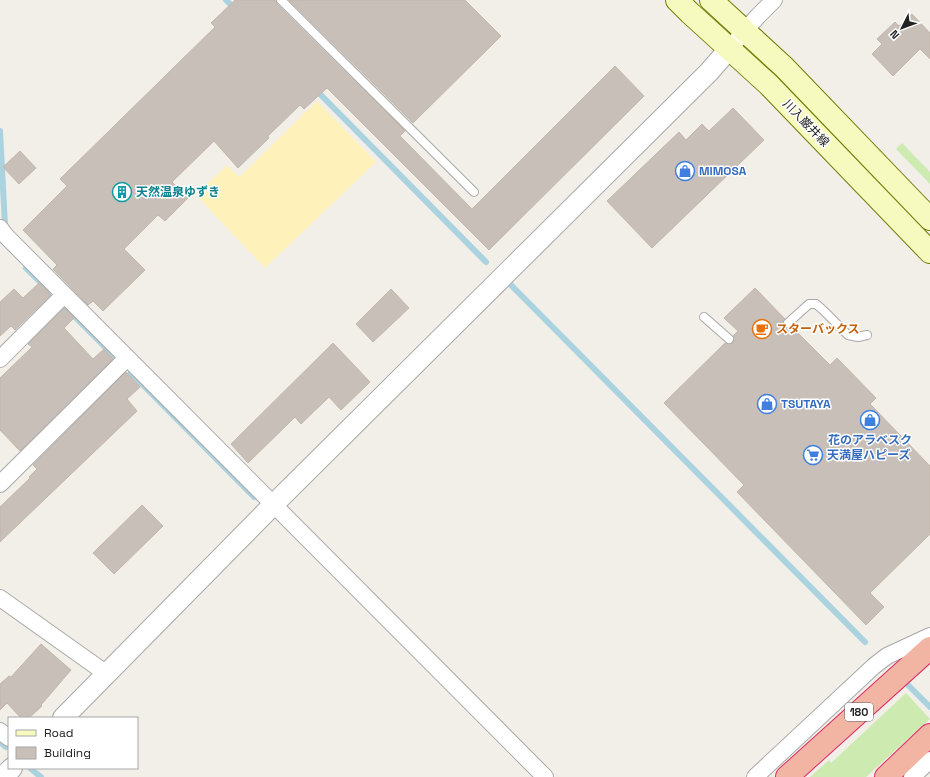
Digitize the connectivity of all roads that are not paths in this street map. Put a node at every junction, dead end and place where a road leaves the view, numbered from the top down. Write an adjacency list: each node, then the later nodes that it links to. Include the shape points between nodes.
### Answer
1 (281, 0): 7 (lane)
2 (677, 0): 6 (main road, 川入巌井線)
3 (711, 0): 5 (main road, 川入巌井線)
4 (774, 0): 5 (street)
5 (744, 31): 6 (street); 8 (main road, 川入巌井線, via 784,67)
6 (729, 49): 10 (main road, 川入巌井線, via 768,84); 19 (street, via 709,72)
7 (474, 192)
8 (930, 219)
9 (0, 228): 11 (street)
10 (930, 252)
11 (64, 295): 16 (street); 17 (street)
12 (704, 317): 15 (lane)
13 (788, 323): 14 (lane, via 809,304 816,304 848,335)
14 (866, 335)
15 (729, 339)
16 (127, 358): 18 (street); 19 (street)
17 (0, 359)
18 (0, 484)
19 (273, 505): 23 (street); 31 (street)
20 (0, 598): 23 (street)
21 (930, 636): 32 (street, via 887,656 874,666)
22 (930, 648): 33 (highway, 180)
23 (106, 674): 24 (street)
24 (63, 717)
25 (0, 731): 27 (street)
26 (930, 735): 34 (highway)
27 (8, 737)
28 (930, 760): 35 (street)
29 (11, 769): 30 (street)
30 (3, 777)
31 (545, 777)
32 (755, 777)
33 (787, 777)
34 (886, 777)
35 (912, 777)

